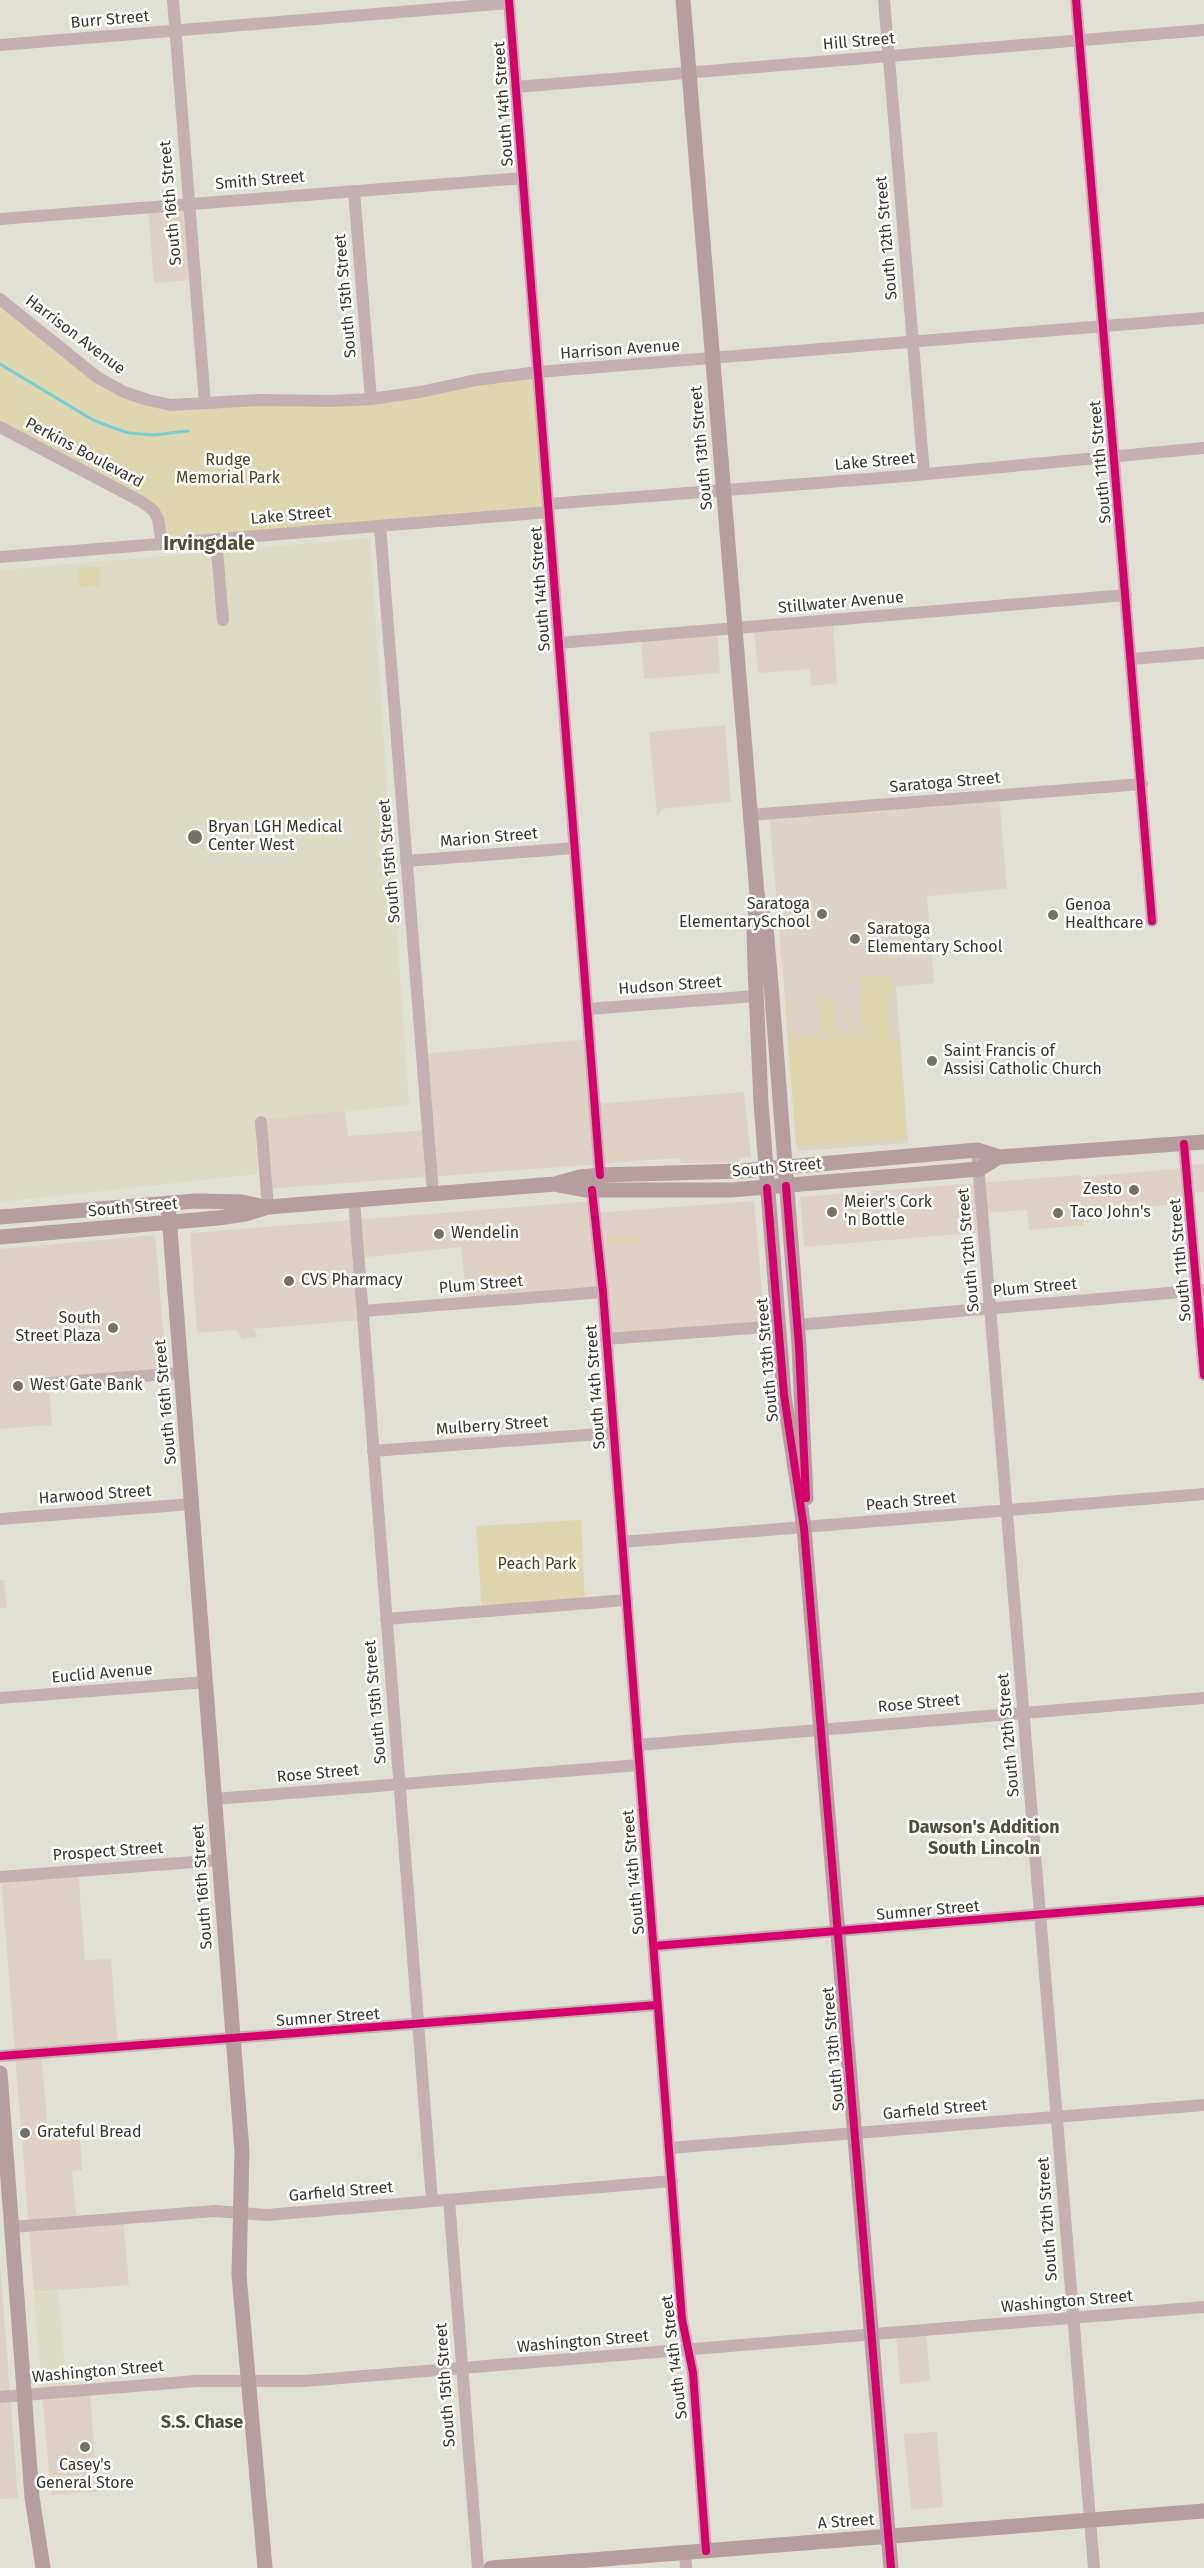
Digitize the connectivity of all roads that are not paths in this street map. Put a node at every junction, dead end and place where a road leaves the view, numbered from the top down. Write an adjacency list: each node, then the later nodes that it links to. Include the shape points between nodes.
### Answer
1 (173, 0): 7 (street, South 16th Street)
2 (683, 0): 11 (main road, South 13th Street)
3 (884, 0): 10 (street, South 12th Street)
4 (1076, 0): 8 (street, South 11th Street)
5 (509, 1): 7 (street, Burr Street); 12 (street, South 14th Street)
6 (1204, 30): 8 (street, Hill Street)
7 (176, 31): 9 (street, Burr Street); 15 (street, South 16th Street)
8 (1079, 40): 10 (street, Hill Street); 19 (street, South 11th Street)
9 (0, 45)
10 (889, 57): 11 (street, Hill Street); 20 (street, South 12th Street)
11 (689, 73): 12 (street, Hill Street); 21 (main road, South 13th Street)
12 (516, 87): 13 (street, South 14th Street)
13 (523, 177): 14 (street, Smith Street); 22 (street, South 14th Street)
14 (354, 191): 15 (street, Smith Street); 23 (street, South 15th Street)
15 (189, 204): 16 (street, Smith Street); 24 (street, South 16th Street)
16 (0, 219)
17 (0, 299): 24 (street, Harrison Avenue, via 97,377 124,392 171,405)
18 (1204, 318): 19 (street, Harrison Avenue)
19 (1103, 327): 20 (street, Harrison Avenue); 27 (street, South 11th Street)
20 (913, 343): 21 (street, Harrison Avenue); 28 (street, South 12th Street)
21 (713, 359): 22 (street, Harrison Avenue); 29 (main road, South 13th Street)
22 (538, 372): 23 (street, Harrison Avenue); 30 (street, South 14th Street)
23 (371, 399): 24 (street, Harrison Avenue)
24 (205, 403)
25 (0, 427): 33 (street, Perkins Boulevard, via 142,502 158,519)
26 (1204, 448): 27 (street, Lake Street)
27 (1113, 456): 28 (street, Lake Street); 35 (street, South 11th Street)
28 (924, 474): 29 (street, Lake Street)
29 (724, 491): 30 (street, Lake Street); 37 (main road, South 13th Street)
30 (549, 508): 31 (street, Lake Street); 38 (street, South 14th Street)
31 (381, 526): 32 (street, Lake Street); 44 (street, South 15th Street)
32 (216, 539): 33 (street, Lake Street); 36 (street)
33 (162, 544): 34 (street, Lake Street)
34 (0, 557)
35 (1126, 595): 37 (street, Stillwater Avenue); 40 (street, South 11th Street)
36 (223, 620)
37 (735, 629): 38 (street, Stillwater Avenue); 42 (main road, South 13th Street)
38 (559, 643): 43 (street, South 14th Street)
39 (1204, 653): 40 (street)
40 (1131, 659): 41 (street, South 11th Street)
41 (1142, 784): 42 (street, Saratoga Street); 46 (street, South 11th Street)
42 (750, 814): 45 (main road, South 13th Street)
43 (575, 848): 44 (street, Marion Street); 48 (street, South 14th Street)
44 (406, 861): 62 (street, South 15th Street)
45 (757, 894): 47 (main road, South 13th Street); 54 (main road, South 13th Street, via 766,928)
46 (1152, 921)
47 (756, 996): 48 (street, Hudson Street); 55 (main road, South 13th Street)
48 (588, 1008): 57 (street, South 14th Street)
49 (261, 1122): 65 (street)
50 (1204, 1142): 51 (main road, South Street)
51 (1184, 1144): 53 (main road, South Street); 69 (street, South 11th Street)
52 (977, 1150): 53 (main road, South Street); 54 (main road, South Street); 56 (street, South 12th Street)
53 (999, 1157): 56 (main road, South Street)
54 (784, 1168): 55 (main road, South Street); 59 (main road, South 13th Street)
55 (766, 1169): 57 (main road, South Street); 60 (main road, South 13th Street)
56 (978, 1169): 59 (main road, South Street); 71 (street, South 12th Street)
57 (600, 1175): 58 (main road, South Street)
58 (555, 1184): 61 (main road, South Street); 62 (main road, South Street)
59 (786, 1186): 60 (main road, South Street); 73 (main road, South 13th Street)
60 (767, 1188): 61 (main road, South Street, via 694,1192); 74 (main road, South 13th Street)
61 (592, 1190): 70 (street, South 14th Street)
62 (433, 1193): 63 (main road, South Street)
63 (354, 1200): 65 (main road, South Street); 72 (street, South 15th Street)
64 (168, 1203): 65 (main road, South Street, via 242,1202); 66 (main road, South Street); 67 (main road, South 16th Street)
65 (268, 1207): 67 (main road, South Street, via 245,1214)
66 (0, 1217)
67 (170, 1222): 68 (main road, South Street); 76 (main road, South 16th Street)
68 (0, 1237)
69 (1201, 1290): 71 (street, Plum Street); 77 (street, South 11th Street)
70 (603, 1292): 72 (street, Plum Street); 75 (street, South 14th Street)
71 (990, 1308): 73 (street, Plum Street); 83 (street, South 12th Street)
72 (363, 1311): 80 (street, South 15th Street)
73 (797, 1324): 85 (main road, South 13th Street, via 806,1490)
74 (779, 1326): 75 (street); 85 (main road, South 13th Street, via 784,1395)
75 (606, 1339): 79 (street, South 14th Street)
76 (182, 1373): 78 (street); 82 (main road, South 16th Street)
77 (1204, 1374)
78 (49, 1383)
79 (613, 1433): 80 (street, Mulberry Street); 86 (street, South 14th Street)
80 (373, 1451): 88 (street, South 15th Street)
81 (1204, 1494): 83 (street, Peach Street)
82 (192, 1504): 84 (street, Harwood Street); 89 (main road, South 16th Street)
83 (1006, 1511): 85 (street, Peach Street); 92 (street, South 12th Street)
84 (0, 1519)
85 (804, 1528): 86 (street, Peach Street); 93 (main road, South 13th Street)
86 (622, 1542): 87 (street, South 14th Street)
87 (627, 1600): 88 (street); 94 (street, South 14th Street)
88 (386, 1619): 96 (street, South 15th Street)
89 (206, 1682): 90 (street, Euclid Avenue); 97 (main road, South 16th Street)
90 (0, 1698)
91 (1204, 1698): 92 (street, Rose Street)
92 (1023, 1713): 93 (street, Rose Street); 101 (street, South 12th Street)
93 (822, 1729): 94 (street, Rose Street); 102 (main road, South 13th Street)
94 (638, 1745): 95 (street, South 14th Street)
95 (639, 1765): 96 (street, Rose Street); 103 (street, South 14th Street)
96 (399, 1784): 97 (street, Rose Street); 105 (street, South 15th Street)
97 (215, 1799): 98 (main road, South 16th Street)
98 (219, 1860): 99 (street, Prospect Street); 106 (main road, South 16th Street)
99 (0, 1876)
100 (1204, 1901): 101 (street, Sumner Street)
101 (1040, 1915): 102 (street, Sumner Street); 110 (street, South 12th Street)
102 (838, 1932): 103 (street, Sumner Street); 111 (main road, South 13th Street)
103 (654, 1946): 104 (street, South 14th Street)
104 (657, 2005): 105 (street, Sumner Street); 112 (street, South 14th Street)
105 (418, 2025): 106 (street, Sumner Street); 116 (street, South 15th Street)
106 (233, 2038): 107 (street, Sumner Street); 117 (main road, South 16th Street, via 242,2151)
107 (0, 2056)
108 (0, 2073): 113 (main road)
109 (1204, 2104): 110 (street, Garfield Street)
110 (1057, 2117): 111 (street, Garfield Street); 120 (street, South 12th Street)
111 (855, 2134): 112 (street, Garfield Street); 121 (main road, South 13th Street)
112 (669, 2148): 114 (street, South 14th Street)
113 (3, 2154): 118 (main road)
114 (672, 2181): 115 (street, Garfield Street); 122 (street, South 14th Street, via 682,2319)
115 (449, 2200): 116 (street, Garfield Street); 123 (street, South 15th Street)
116 (432, 2201): 117 (street, Garfield Street, via 267,2215)
117 (241, 2213): 118 (street, Garfield Street, via 215,2211); 124 (main road, South 16th Street, via 239,2276)
118 (12, 2227): 125 (main road)
119 (1204, 2307): 120 (street, Washington Street)
120 (1073, 2317): 121 (street, Washington Street); 128 (street, South 12th Street)
121 (872, 2336): 122 (street, Washington Street); 129 (main road, South 13th Street)
122 (688, 2349): 123 (street, Washington Street); 130 (street, South 14th Street)
123 (462, 2368): 124 (street, Washington Street, via 304,2381); 134 (street, South 15th Street)
124 (248, 2380): 125 (street, Washington Street); 133 (main road, South 16th Street)
125 (25, 2394): 126 (street, Washington Street); 132 (main road, via 32,2497)
126 (0, 2397)
127 (1204, 2511): 128 (main road, A Street)
128 (1090, 2521): 129 (main road, A Street); 137 (street, South 12th Street)
129 (888, 2537): 130 (main road, A Street); 136 (main road, South 13th Street)
130 (706, 2551): 131 (main road, A Street)
131 (686, 2560): 135 (main road, A Street)
132 (43, 2568)
133 (265, 2568)
134 (478, 2568)
135 (491, 2568)
136 (891, 2568)
137 (1094, 2568)

